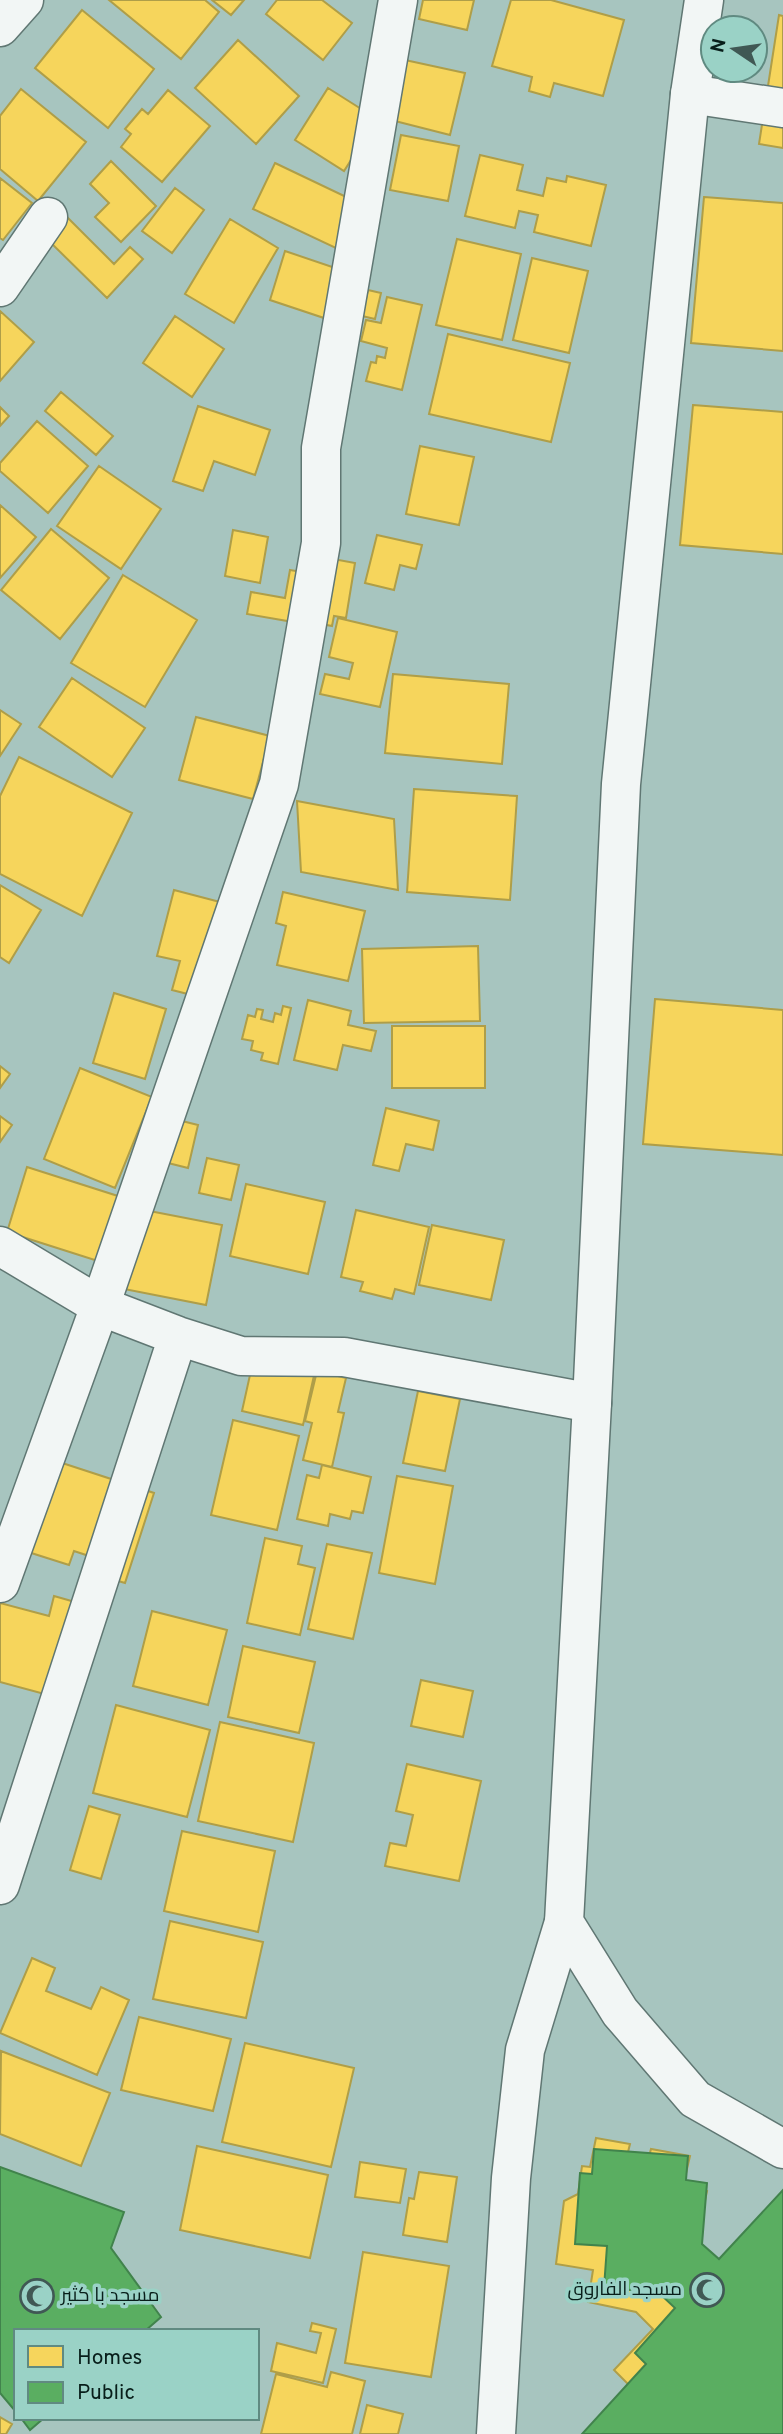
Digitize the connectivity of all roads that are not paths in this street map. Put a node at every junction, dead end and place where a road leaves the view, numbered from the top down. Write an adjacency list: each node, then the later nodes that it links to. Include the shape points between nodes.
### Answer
1 (24, 0): 4 (street)
2 (398, 0): 10 (street, via 321,448 321,543 279,784)
3 (704, 0): 5 (street)
4 (0, 27)
5 (690, 94): 6 (street); 12 (street, via 621,784)
6 (783, 108)
7 (48, 217): 8 (street)
8 (0, 287)
9 (0, 1246): 10 (street)
10 (100, 1306): 11 (street); 13 (street)
11 (178, 1336): 12 (street, via 241,1356 344,1357); 14 (street)
12 (592, 1404): 15 (street)
13 (0, 1583)
14 (0, 1885)
15 (564, 1922): 16 (street, via 621,2012 695,2099); 17 (street, via 526,2050 512,2178)
16 (783, 2149)
17 (496, 2434)

